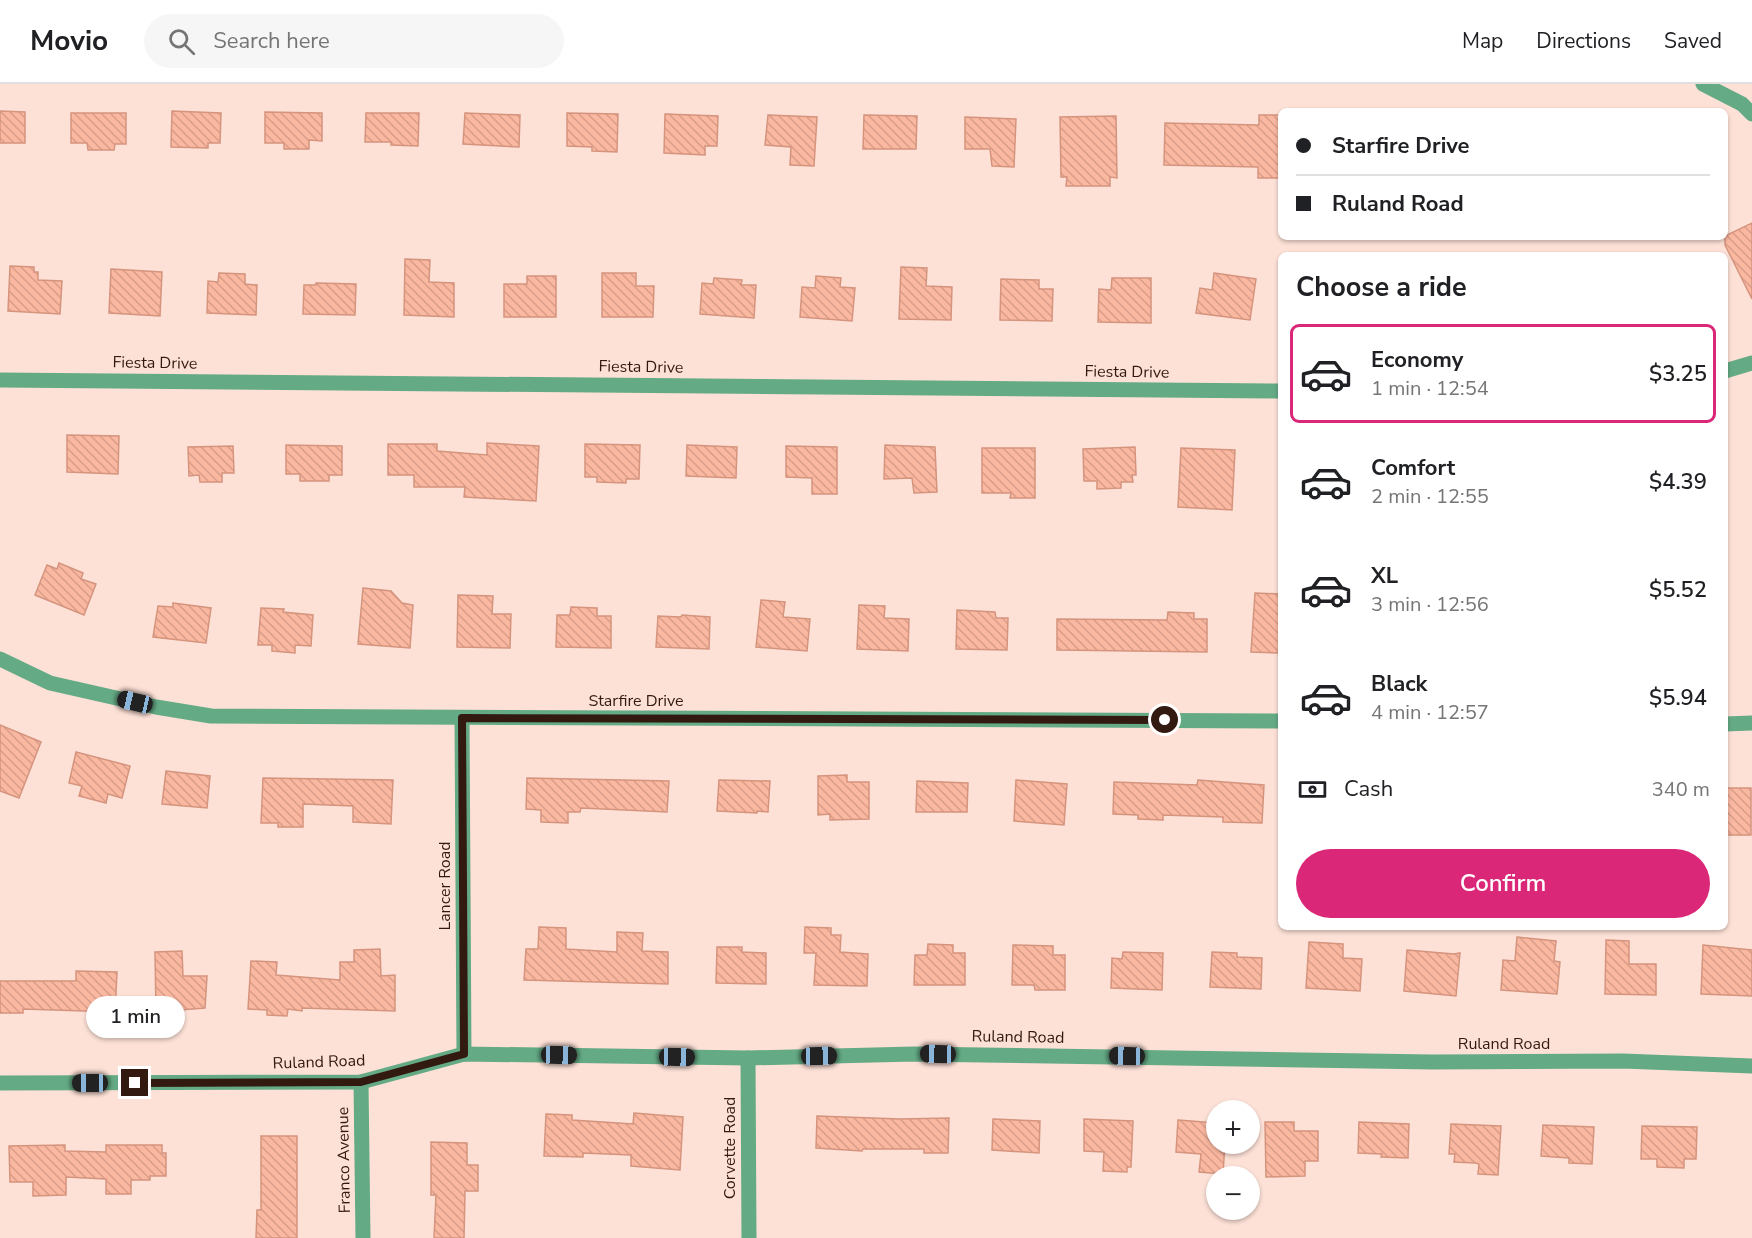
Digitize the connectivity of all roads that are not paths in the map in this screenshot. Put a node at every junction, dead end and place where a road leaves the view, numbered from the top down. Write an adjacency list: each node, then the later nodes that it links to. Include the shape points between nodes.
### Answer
1 (1703, 84): 2 (street, via 1742,104)
2 (1752, 114)
3 (1752, 363): 4 (street)
4 (1728, 370)
5 (0, 380): 6 (street, Fiesta Drive)
6 (1278, 391)
7 (0, 659): 8 (street, Starfire Drive, via 50,683 211,716)
8 (462, 718): 9 (street, Starfire Drive); 12 (street, Lancer Road)
9 (1278, 721)
10 (1752, 723): 11 (street)
11 (1728, 724)
12 (464, 1054): 13 (street, Ruland Road); 15 (street, Ruland Road)
13 (748, 1058): 14 (street, Ruland Road, via 914,1054 1623,1061); 18 (street, Corvette Road)
14 (1752, 1066)
15 (361, 1082): 16 (street, Ruland Road); 17 (street, Franco Avenue)
16 (0, 1083)
17 (363, 1238)
18 (748, 1238)

